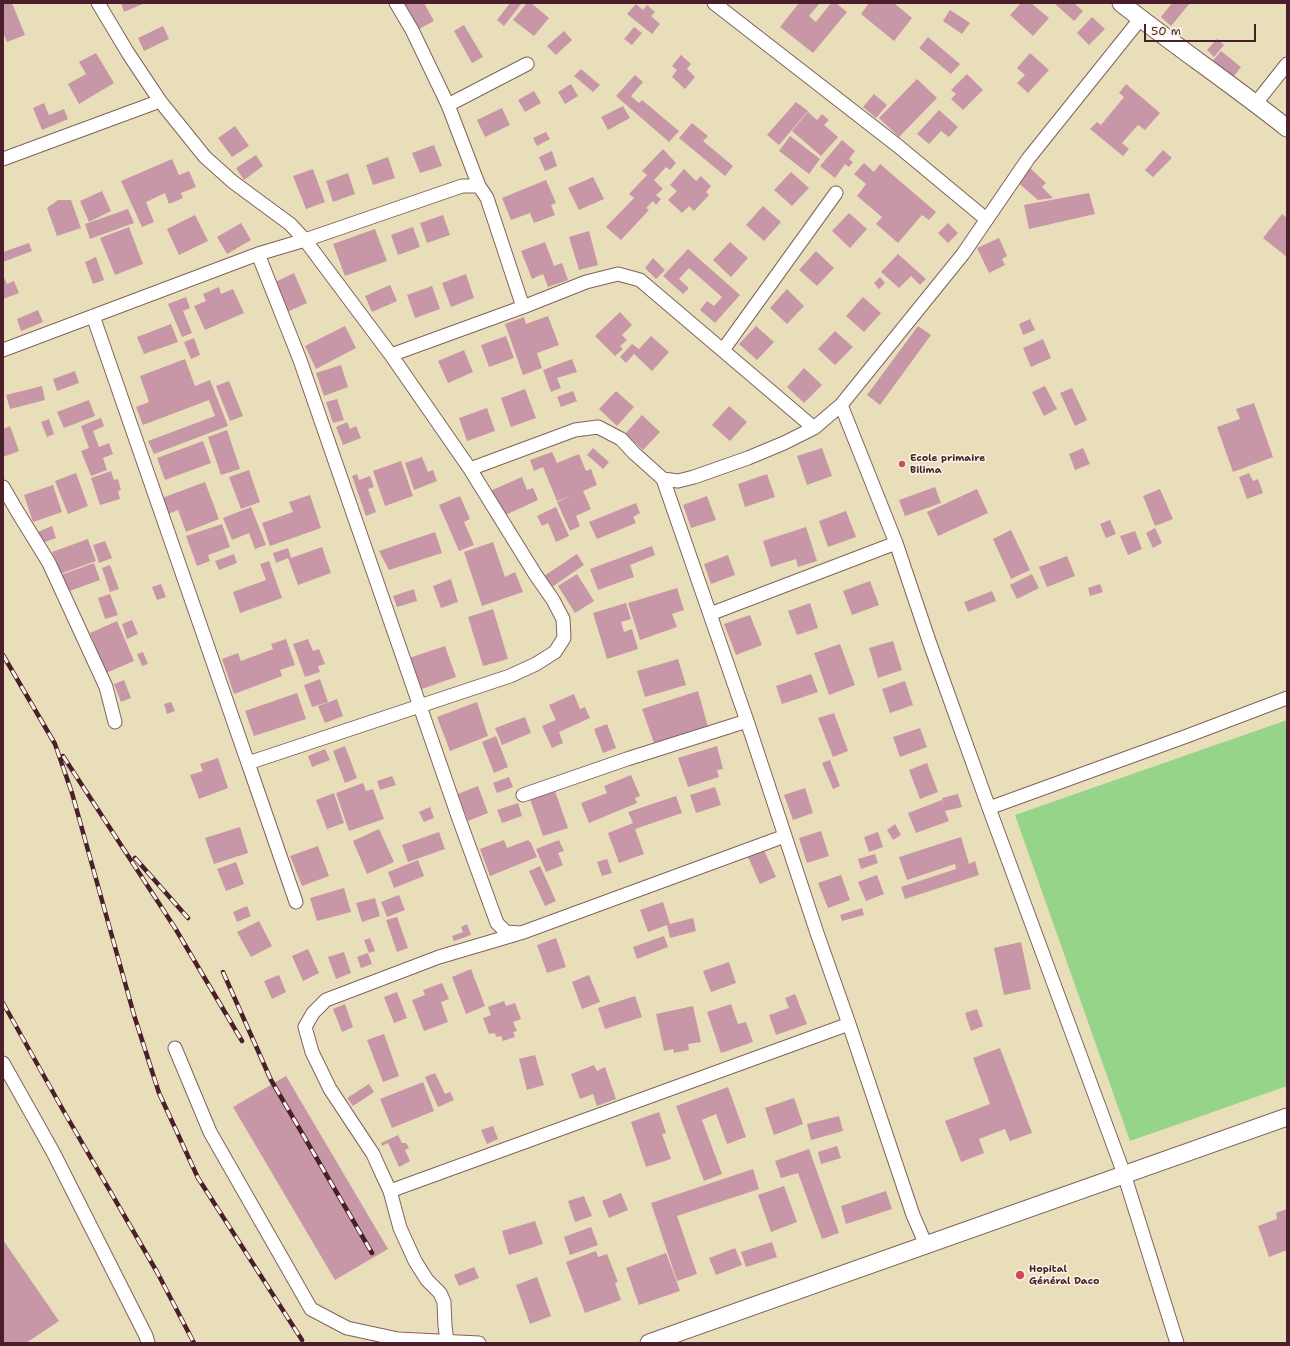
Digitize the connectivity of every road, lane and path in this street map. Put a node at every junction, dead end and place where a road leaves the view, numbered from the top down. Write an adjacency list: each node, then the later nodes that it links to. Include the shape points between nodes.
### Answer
1 (98, 3): 8 (street)
2 (396, 3): 10 (street)
3 (714, 3): 15 (street, via 898,146)
4 (1121, 3): 5 (street)
5 (1141, 18): 9 (street); 15 (street, via 1028,159)
6 (527, 64): 10 (street)
7 (1287, 64): 9 (street)
8 (160, 101): 12 (street); 16 (street, via 205,157 233,182 290,224)
9 (1256, 103): 11 (street)
10 (448, 105): 13 (street)
11 (1287, 128)
12 (3, 159)
13 (479, 186): 16 (street, via 462,186); 18 (street, via 487,198)
14 (836, 193): 21 (street)
15 (986, 219): 23 (street, via 963,254)
16 (305, 240): 17 (street); 22 (street)
17 (258, 254): 19 (street); 31 (street, via 300,360)
18 (523, 307): 21 (street, via 586,282 618,274 640,280); 22 (street)
19 (93, 316): 20 (street); 34 (street)
20 (3, 350)
21 (723, 350): 24 (street)
22 (391, 355): 25 (street)
23 (841, 405): 24 (street); 28 (street)
24 (814, 428): 26 (street, via 784,443 694,477 678,481)
25 (470, 469): 26 (street, via 575,430 598,427 621,439); 31 (street, via 534,574 553,600 563,619 564,638 555,652 536,664 510,676)
26 (663, 479): 29 (street)
27 (3, 487): 33 (street, via 49,564 106,687)
28 (896, 543): 29 (street); 36 (street)
29 (710, 614): 32 (street)
30 (1287, 698): 36 (street)
31 (420, 705): 34 (street); 39 (street, via 496,923 506,932)
32 (747, 721): 35 (street); 37 (street)
33 (116, 722)
34 (248, 763): 38 (street)
35 (523, 795)
36 (989, 808): 44 (street)
37 (785, 836): 39 (street); 40 (street)
38 (296, 902)
39 (521, 933): 45 (street, via 439,957 326,1000 313,1013 306,1027 312,1052 330,1089 373,1154)
40 (849, 1024): 45 (street); 46 (street, via 913,1215)
41 (175, 1048): 47 (street, via 210,1132 311,1309 347,1328 398,1339)
42 (3, 1063): 48 (street, via 53,1152)
43 (1287, 1117): 44 (street)
44 (1124, 1174): 46 (street); 51 (street)
45 (390, 1191): 47 (street, via 400,1228 415,1261 444,1302)
46 (926, 1245): 50 (street)
47 (447, 1341): 49 (street)
48 (148, 1343)
49 (479, 1343)
50 (649, 1343)
51 (1177, 1343)

